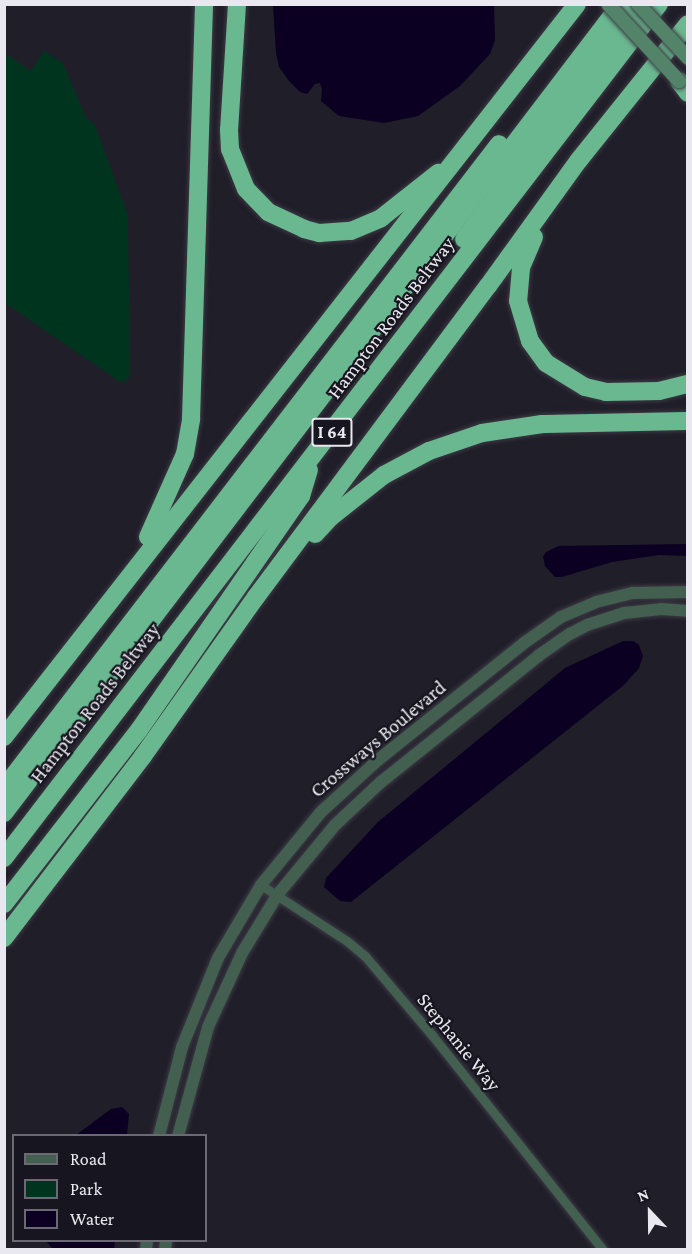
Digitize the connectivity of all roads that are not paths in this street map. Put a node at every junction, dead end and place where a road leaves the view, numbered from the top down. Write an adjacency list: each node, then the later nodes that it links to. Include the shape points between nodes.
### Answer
1 (204, 4): 19 (highway, via 193,387 185,454 164,508 139,553)
2 (237, 4): 12 (highway, via 230,148 246,189 280,219 320,233 368,225)
3 (577, 4): 12 (highway)
4 (607, 4): 10 (main road, bridge); 21 (highway, Hampton Roads Beltway / I 64)
5 (621, 4): 22 (highway)
6 (640, 4): 9 (main road, bridge); 23 (highway)
7 (659, 4): 15 (highway, Hampton Roads Beltway / I 64)
8 (687, 24): 11 (highway)
9 (687, 58)
10 (683, 87)
11 (602, 129): 13 (highway, via 577,177 525,254 518,291 522,320 530,341 546,363 585,387 630,393); 17 (highway)
12 (465, 151): 19 (highway)
13 (687, 384)
14 (687, 421): 17 (highway, via 510,427 482,432 429,451 384,475 331,517)
15 (314, 457): 24 (highway, Hampton Roads Beltway / I 64); 27 (highway, via 301,496 139,730)
16 (687, 592): 25 (street, Crossways Boulevard, via 653,591 614,597 578,609 545,628 363,772 321,812)
17 (256, 597): 28 (highway, via 143,756)
18 (687, 611): 26 (street, Crossways Boulevard, via 661,609 624,614 587,625 553,645 358,802)
19 (91, 623): 20 (highway)
20 (4, 736)
21 (4, 789)
22 (4, 813)
23 (4, 842)
24 (4, 858)
25 (261, 885): 26 (street, Stephanie Way); 29 (street, Crossways Boulevard, via 218,958 202,994 171,1083)
26 (278, 894): 30 (street, Crossways Boulevard, via 242,953 208,1027); 31 (street, Stephanie Way, via 365,956)
27 (4, 904)
28 (4, 938)
29 (159, 1134)
30 (179, 1134)
31 (603, 1250)

